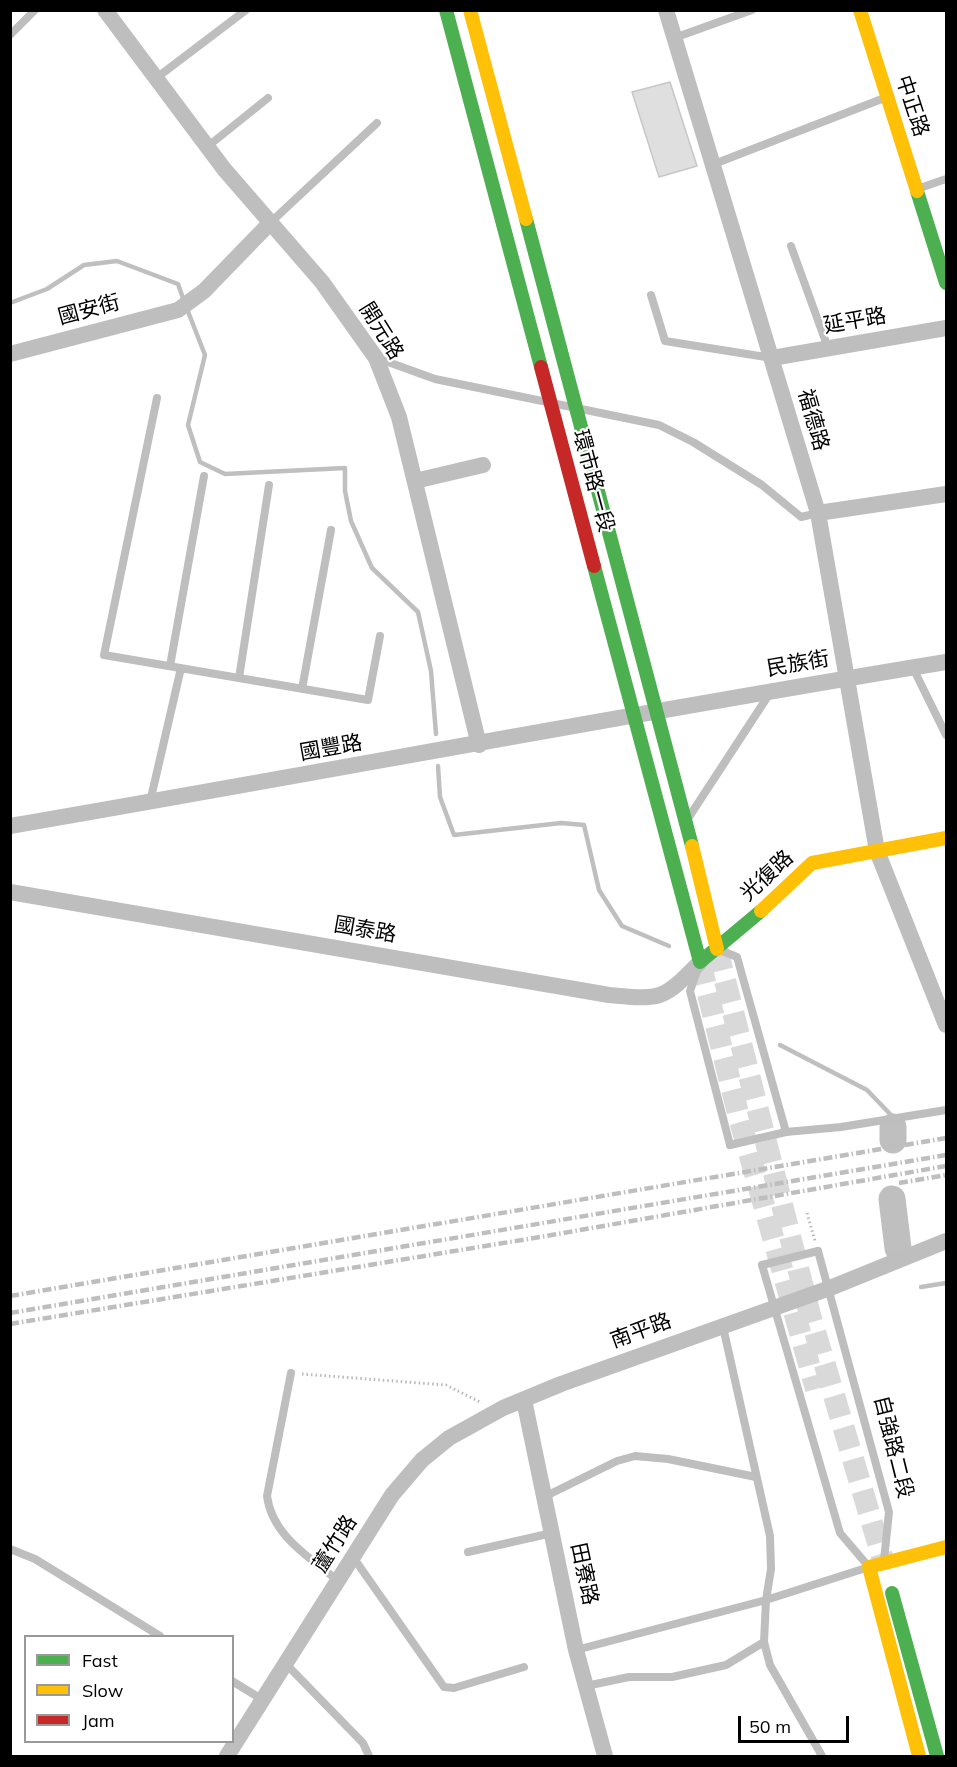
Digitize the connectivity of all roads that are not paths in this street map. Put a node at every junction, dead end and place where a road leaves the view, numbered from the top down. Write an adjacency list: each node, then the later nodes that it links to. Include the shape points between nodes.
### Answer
1 (35, 10): 9 (lane)
2 (105, 10): 11 (street, 開元路)
3 (246, 10): 11 (lane)
4 (446, 10): 22 (main road, 環市路一段)
5 (470, 10): 20 (main road, 環市路一段)
6 (666, 10): 10 (street, 福德路)
7 (752, 10): 10 (lane)
8 (860, 10): 12 (main road, 中正路)
9 (10, 35)
10 (674, 38): 16 (street, 福德路)
11 (155, 79): 15 (street, 開元路)
12 (887, 97): 16 (lane); 18 (main road, 中正路)
13 (268, 98): 15 (lane)
14 (378, 123): 19 (lane)
15 (207, 147): 19 (street, 開元路)
16 (714, 164): 29 (street, 福德路)
17 (946, 179): 18 (lane)
18 (916, 189): 23 (main road, 中正路)
19 (271, 222): 27 (street, 國安街, via 204,291 178,310); 28 (street, 開元路, via 322,282)
20 (532, 243): 22 (main road); 32 (main road, 環市路一段)
21 (791, 246): 26 (lane)
22 (509, 250): 31 (main road, 環市路一段)
23 (946, 283)
24 (651, 296): 29 (lane, via 665,341)
25 (946, 328): 26 (street, 延平路)
26 (828, 348): 29 (street, 延平路)
27 (10, 354)
28 (376, 358): 31 (lane, via 435,380); 35 (street, 開元路, via 399,417)
29 (771, 358): 38 (street, 福德路)
30 (157, 398): 42 (lane, via 104,654)
31 (551, 405): 32 (lane); 50 (main road, 環市路一段)
32 (578, 409): 38 (lane, via 658,425 693,441 762,485 801,517); 49 (main road, 環市路一段)
33 (483, 465): 35 (street)
34 (204, 476): 42 (lane)
35 (415, 481): 52 (street, 開元路)
36 (269, 485): 45 (lane)
37 (946, 494): 38 (street)
38 (818, 513): 46 (street, 福德路)
39 (331, 530): 47 (lane)
40 (380, 636): 47 (lane, via 368,700)
41 (946, 662): 44 (street, 民族街)
42 (170, 666): 43 (lane)
43 (180, 668): 45 (lane); 53 (lane)
44 (913, 668): 46 (street, 民族街); 51 (lane)
45 (239, 678): 47 (lane)
46 (847, 678): 48 (street, 民族街); 57 (street, 福德路)
47 (302, 689)
48 (770, 693): 49 (street, 民族街); 54 (lane)
49 (658, 711): 50 (street, 國豐路); 54 (main road, 環市路一段)
50 (633, 715): 52 (street, 國豐路); 60 (main road, 環市路一段)
51 (946, 735)
52 (479, 745): 53 (street, 國豐路)
53 (150, 802): 55 (street, 國豐路)
54 (687, 820): 59 (main road, 環市路一段)
55 (10, 826)
56 (946, 838): 57 (main road, 光復路)
57 (877, 851): 59 (main road, 光復路, via 812,863); 61 (street, 福德路)
58 (10, 892): 60 (street, 國泰路, via 609,995 652,998 673,990)
59 (717, 949): 60 (main road, 光復路); 63 (lane, via 737,957)
60 (700, 962): 63 (lane, bridge, via 690,991 730,1145)
61 (946, 1025)
62 (946, 1110): 63 (lane)
63 (786, 1132)
64 (946, 1241): 65 (street)
65 (830, 1288): 66 (street, 南平路, bridge); 66 (lane, 自強路二段, bridge, via 818,1251 762,1265); 77 (lane, 自強路二段, via 889,1512)
66 (774, 1308): 67 (street, 南平路); 78 (lane, via 840,1533)
67 (723, 1326): 69 (street, 南平路); 70 (lane)
68 (291, 1373): 79 (lane, via 267,1496 269,1512 281,1533)
69 (524, 1400): 71 (street, 田寮路); 76 (street, 蘆竹路, via 449,1438 422,1460 392,1495)
70 (756, 1476): 71 (lane, via 635,1456); 80 (lane, via 770,1536 771,1569)
71 (544, 1497): 72 (street, 田寮路)
72 (552, 1533): 75 (lane); 83 (street, 田寮路)
73 (946, 1547): 77 (main road)
74 (10, 1549): 81 (lane, via 35,1559)
75 (468, 1552)
76 (353, 1557): 79 (street, 蘆竹路); 85 (lane, via 444,1687 454,1688)
77 (884, 1563): 78 (main road); 94 (main road, 自強路二段)
78 (869, 1567): 80 (lane); 93 (main road)
79 (338, 1581): 84 (street, 蘆竹路)
80 (766, 1600): 82 (lane); 83 (lane)
81 (158, 1635)
82 (764, 1642): 87 (lane, via 726,1665 672,1677 629,1677); 92 (lane, via 770,1665)
83 (576, 1650): 87 (street, 田寮路)
84 (286, 1664): 88 (street, 蘆竹路); 90 (lane, via 363,1743)
85 (524, 1666)
86 (234, 1682): 88 (lane)
87 (586, 1686): 91 (street, 田寮路)
88 (264, 1700): 89 (street, 蘆竹路)
89 (232, 1749)
90 (369, 1756)
91 (605, 1756)
92 (822, 1756)
93 (919, 1756)
94 (937, 1756)

